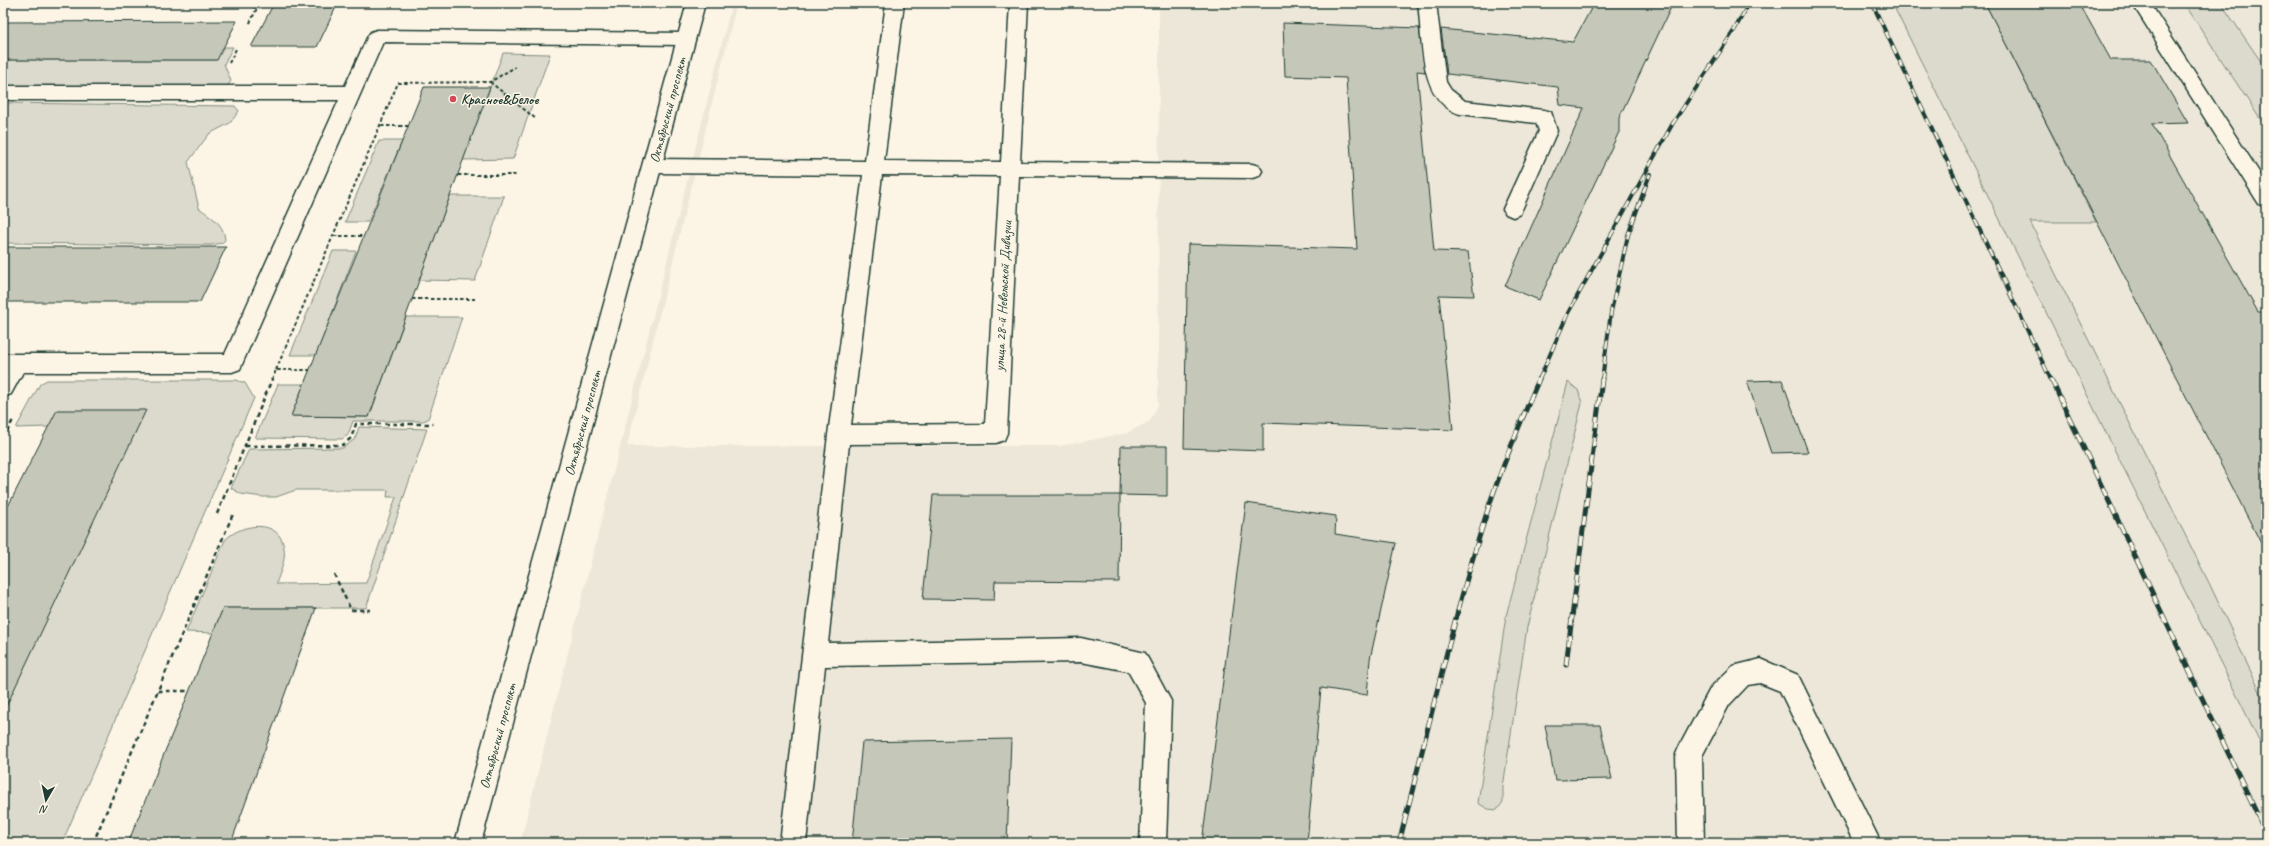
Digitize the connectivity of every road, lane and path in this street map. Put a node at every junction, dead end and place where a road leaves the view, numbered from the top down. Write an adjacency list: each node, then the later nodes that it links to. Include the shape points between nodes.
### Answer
1 (241, 3): 7 (path); 8 (path, via 257,8)
2 (696, 3): 9 (main road, Октябрьский проспект)
3 (895, 3): 16 (main road)
4 (1019, 3): 17 (main road, улица 28-й Невельской Дивизии)
5 (1427, 3): 22 (main road, via 1437,82 1444,95 1460,107 1544,117 1548,131)
6 (2141, 3): 21 (main road)
7 (3, 4)
8 (249, 24)
9 (686, 39): 11 (main road, via 377,36); 15 (main road, Октябрьский проспект)
10 (3, 93): 11 (main road)
11 (352, 93): 27 (main road, via 232,363)
12 (536, 119): 13 (path, via 490,82 398,82)
13 (380, 126): 14 (path); 23 (path)
14 (408, 126)
15 (653, 166): 16 (main road); 42 (main road, Октябрьский проспект)
16 (875, 168): 17 (main road); 32 (main road)
17 (1010, 170): 18 (main road); 32 (main road, улица 28-й Невельской Дивизии, via 996,433)
18 (1252, 171)
19 (516, 175): 20 (path)
20 (458, 176)
21 (2266, 199)
22 (1513, 209)
23 (334, 236): 24 (path); 28 (path)
24 (363, 236)
25 (412, 299): 26 (path)
26 (475, 299)
27 (10, 363): 30 (main road)
28 (276, 370): 29 (path); 33 (path)
29 (310, 370)
30 (3, 388)
31 (433, 424): 33 (path, via 356,424 352,438 343,445)
32 (839, 435): 38 (main road)
33 (245, 446): 34 (path)
34 (217, 514)
35 (232, 514): 39 (path)
36 (334, 574): 37 (path, via 350,610)
37 (370, 610)
38 (814, 655): 43 (main road); 44 (main road, via 1081,650 1136,661 1159,702)
39 (158, 691): 40 (path); 41 (path)
40 (189, 691)
41 (93, 843)
42 (468, 843)
43 (793, 843)
44 (1153, 843)
45 (1691, 843): 46 (main road, via 1689,754 1720,696 1742,674 1761,671 1789,683)
46 (1868, 843)

